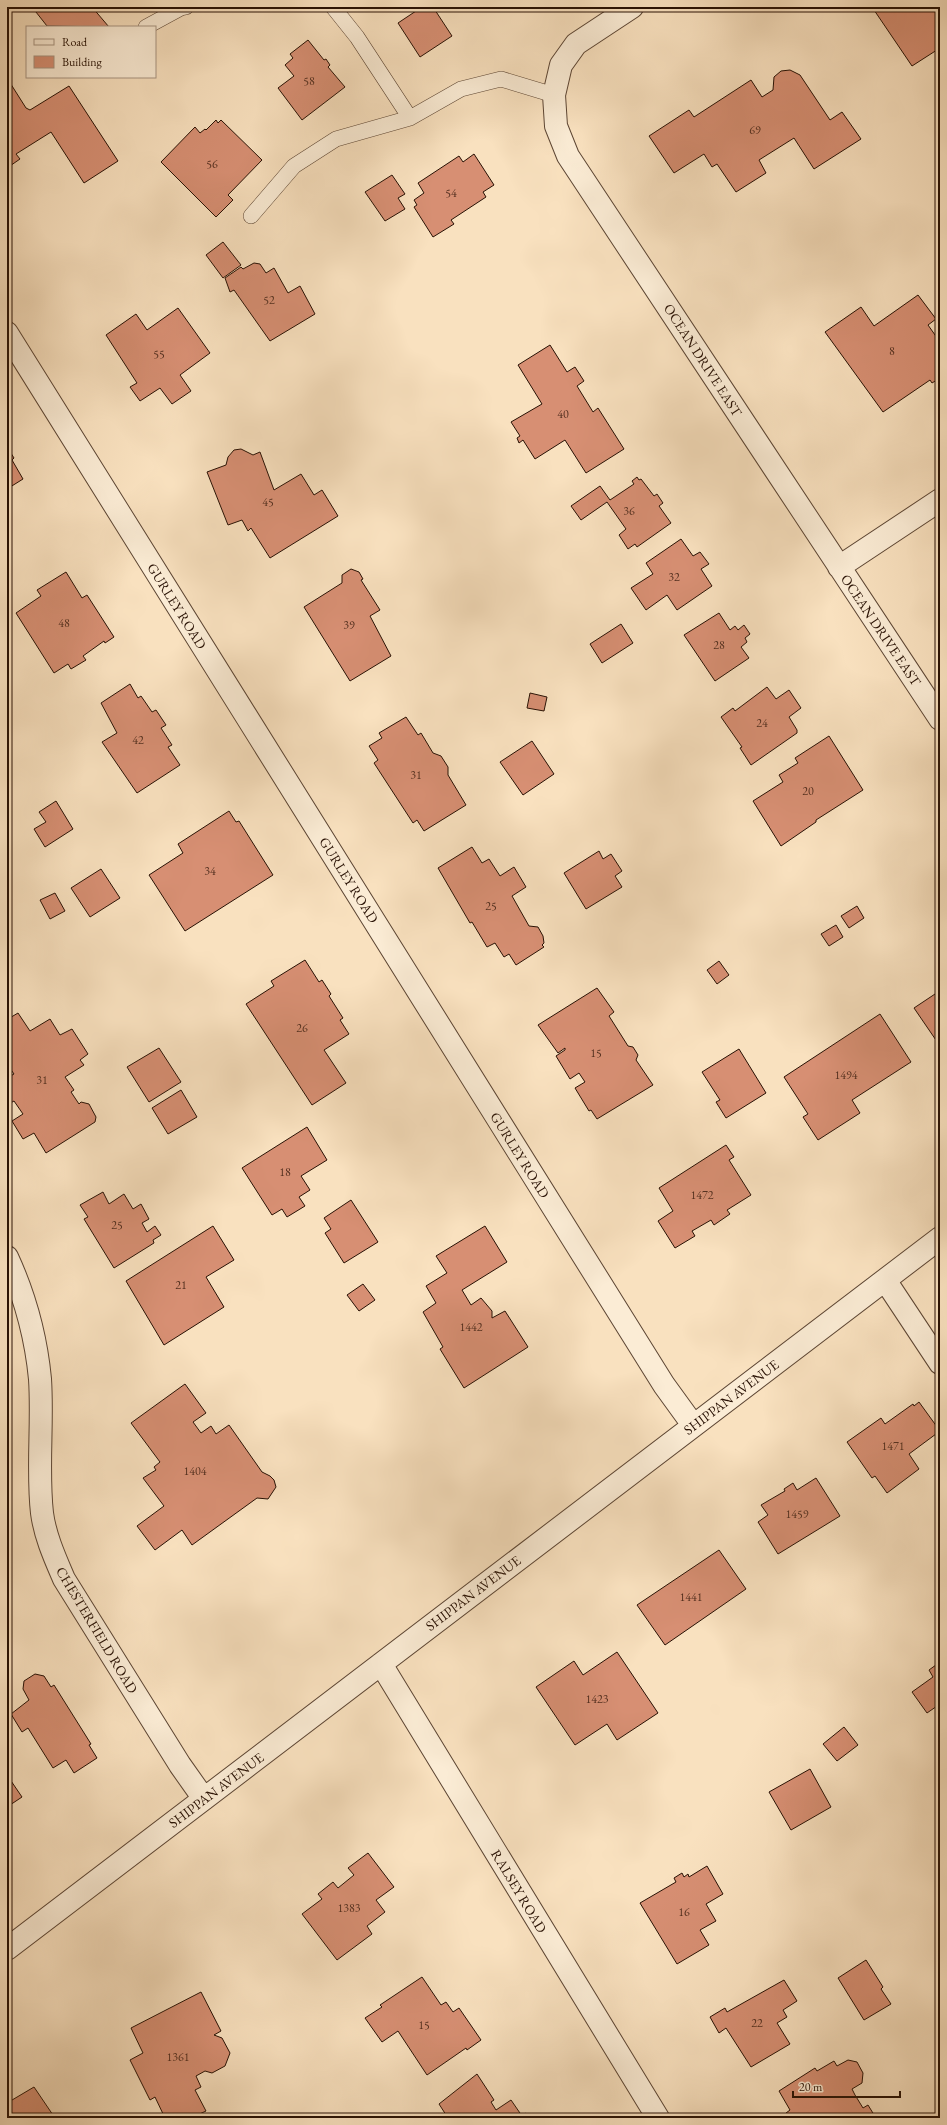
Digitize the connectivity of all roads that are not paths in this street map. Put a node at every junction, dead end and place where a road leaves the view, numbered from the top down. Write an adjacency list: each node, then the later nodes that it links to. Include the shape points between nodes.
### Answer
1 (186, 7): 4 (lane)
2 (333, 7): 6 (lane, via 357,37)
3 (632, 7): 5 (street, OCEAN DRIVE EAST, via 576,44 561,65)
4 (148, 26)
5 (554, 95): 6 (lane, via 501,79 461,89); 10 (street, OCEAN DRIVE EAST, via 556,126 568,156)
6 (410, 118): 7 (lane, via 336,140 294,166)
7 (251, 216)
8 (7, 333): 16 (street, GURLEY ROAD, via 664,1385)
9 (940, 500): 10 (street)
10 (839, 567): 11 (street, OCEAN DRIVE EAST)
11 (940, 719)
12 (940, 1238): 14 (street, SHIPPAN AVENUE)
13 (7, 1257): 18 (street, CHESTERFIELD ROAD, via 28,1310 34,1340 40,1380 42,1514 51,1548 64,1579)
14 (884, 1280): 15 (street); 16 (street, SHIPPAN AVENUE)
15 (940, 1363)
16 (693, 1425): 17 (street, SHIPPAN AVENUE)
17 (381, 1664): 18 (street, SHIPPAN AVENUE); 20 (street, RALSEY ROAD)
18 (204, 1799): 19 (street, SHIPPAN AVENUE)
19 (7, 1949)
20 (658, 2118)

